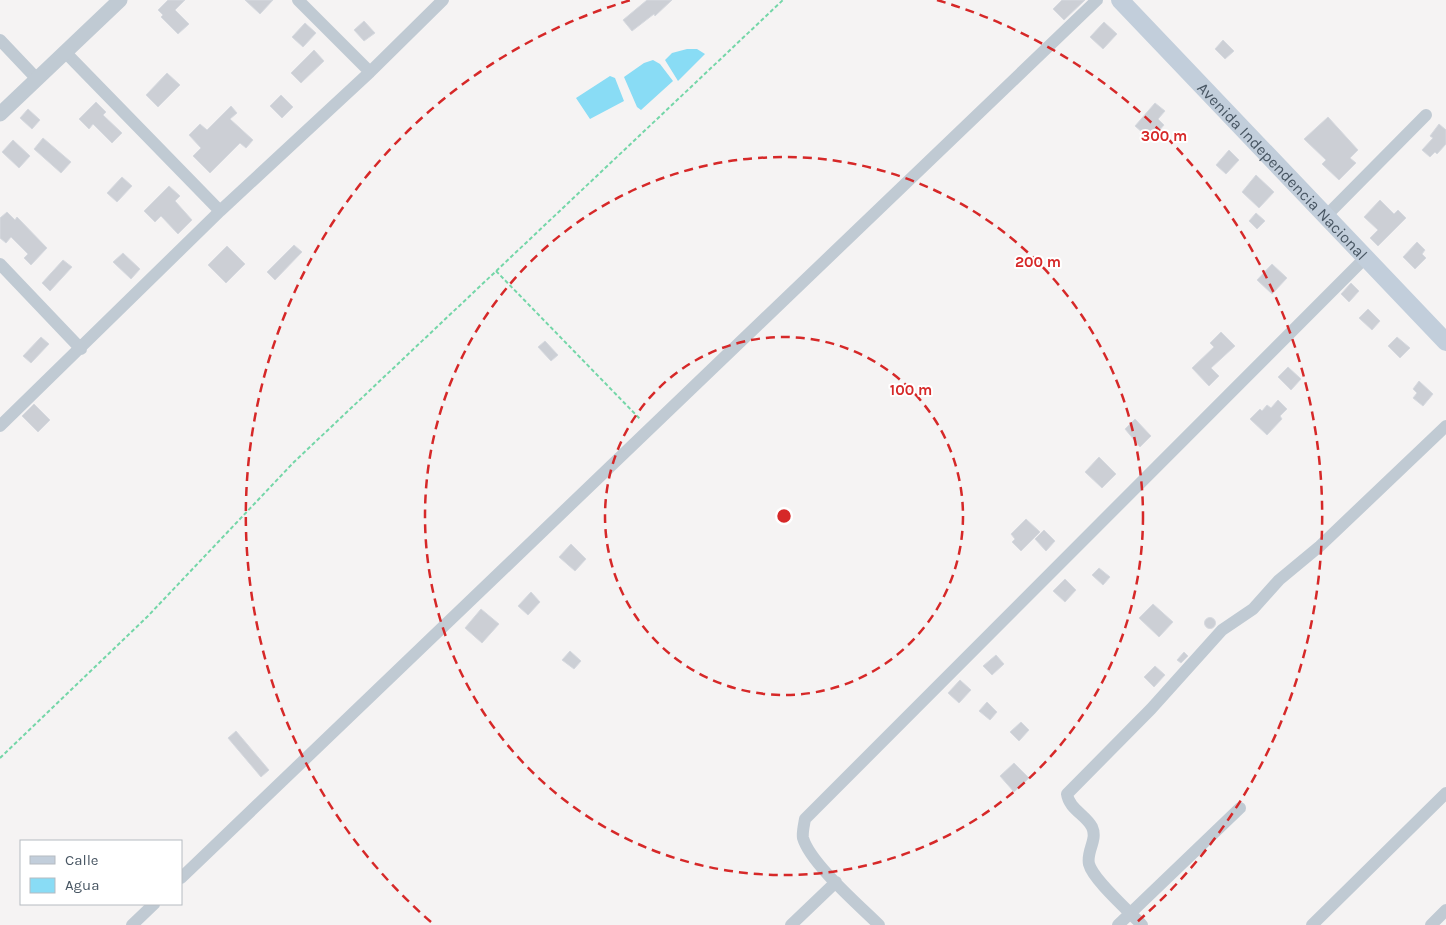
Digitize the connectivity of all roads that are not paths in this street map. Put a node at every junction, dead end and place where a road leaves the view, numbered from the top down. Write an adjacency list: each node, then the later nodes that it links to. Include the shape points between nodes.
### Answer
1 (120, 0): 7 (street)
2 (298, 0): 8 (street)
3 (443, 0): 8 (street)
4 (1097, 0): 22 (street)
5 (1120, 0): 13 (main road, Avenida Independencia Nacional)
6 (0, 40): 9 (street)
7 (65, 52): 9 (street); 12 (street)
8 (370, 72): 12 (street)
9 (37, 79): 10 (street)
10 (0, 114)
11 (1426, 115): 13 (street)
12 (220, 211): 17 (street)
13 (1326, 216): 14 (main road, Avenida Independencia Nacional)
14 (1366, 257): 16 (main road, Avenida Independencia Nacional); 23 (street, via 805,819 803,837)
15 (0, 264): 17 (street)
16 (1446, 342)
17 (81, 349): 18 (street)
18 (0, 426)
19 (1446, 426): 26 (street, via 1320,546 1279,580 1253,609 1222,630 1151,709 1067,794 1068,801 1091,825 1095,836 1089,863 1095,876)
20 (1446, 793): 32 (street)
21 (1240, 808): 26 (street)
22 (182, 877)
23 (836, 882): 28 (street); 29 (street)
24 (153, 905): 27 (street)
25 (1446, 910): 33 (street)
26 (1131, 913): 30 (street); 31 (street)
27 (132, 925)
28 (791, 925)
29 (880, 925)
30 (1118, 925)
31 (1142, 925)
32 (1312, 925)
33 (1431, 925)

